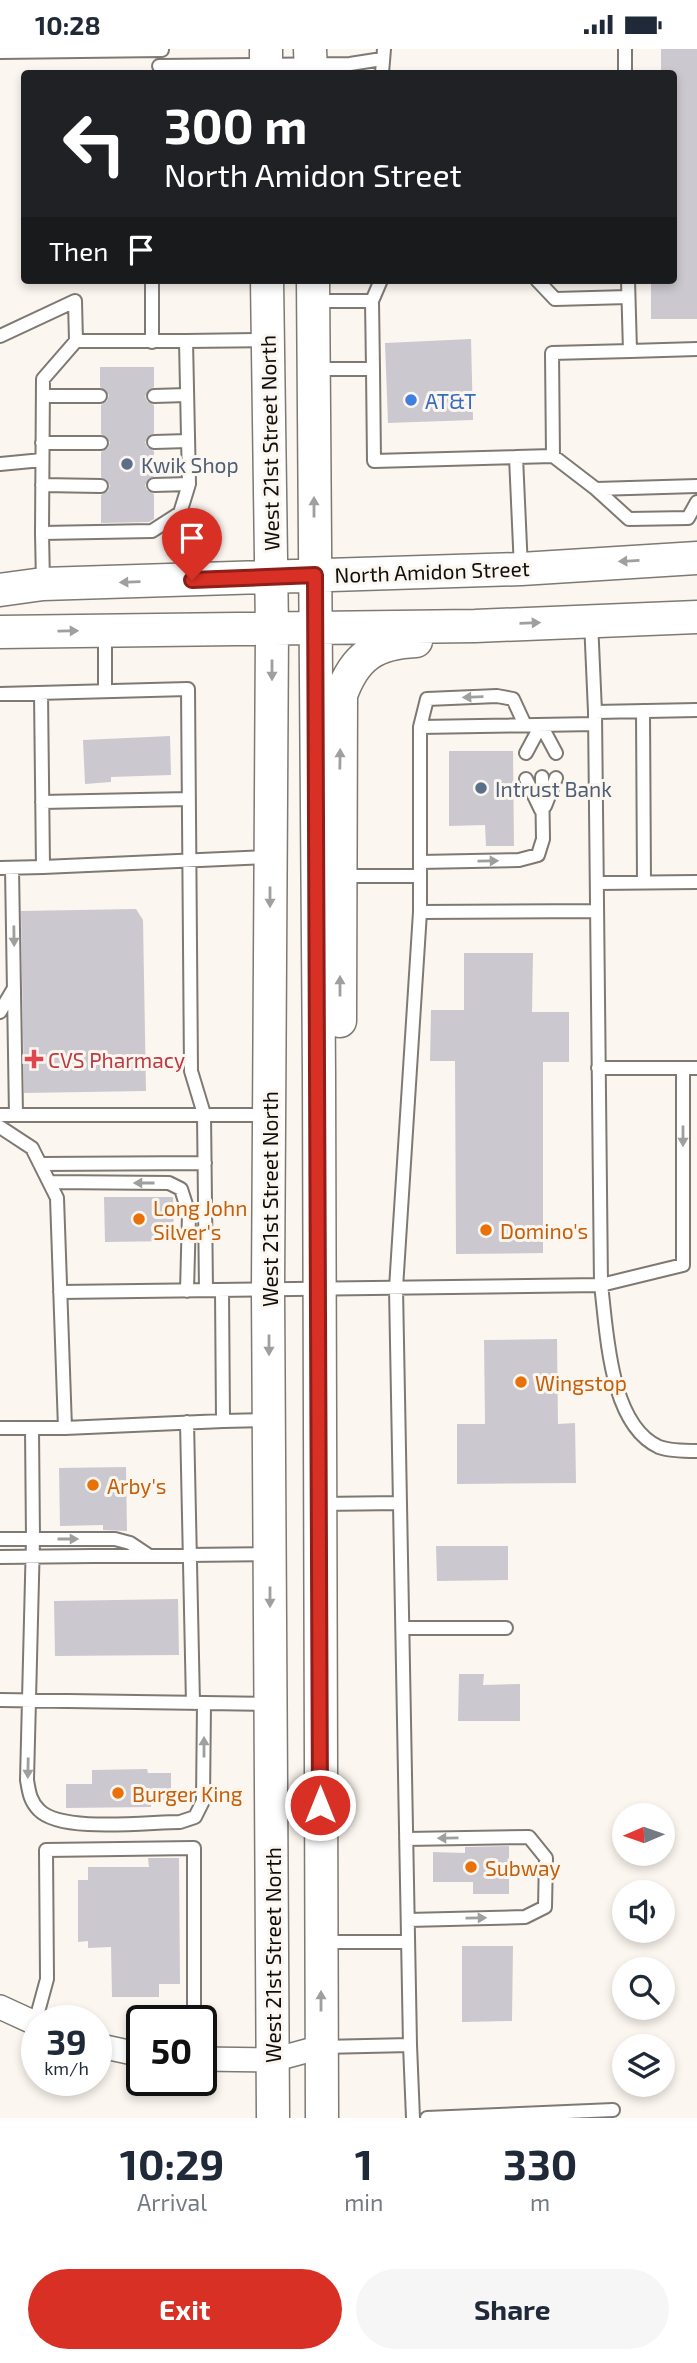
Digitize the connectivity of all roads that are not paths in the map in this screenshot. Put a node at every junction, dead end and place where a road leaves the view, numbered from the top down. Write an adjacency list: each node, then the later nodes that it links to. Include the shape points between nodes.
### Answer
1 (625, 49): 8 (lane)
2 (162, 50): 3 (lane); 7 (lane)
3 (0, 52)
4 (383, 54): 6 (lane, via 350,64)
5 (266, 62): 6 (lane); 7 (lane)
6 (310, 62)
7 (158, 70)
8 (625, 70)
9 (152, 284): 21 (lane)
10 (267, 284): 18 (main road, West 21st Street North)
11 (379, 284): 16 (lane)
12 (541, 284): 15 (lane, via 555,299)
13 (628, 284): 15 (lane)
14 (313, 291): 16 (lane); 24 (main road, West 21st Street North)
15 (628, 297): 23 (lane)
16 (372, 301): 25 (lane)
17 (0, 336): 19 (lane, via 75,301)
18 (267, 340): 20 (lane); 49 (main road, West 21st Street North)
19 (76, 341): 21 (lane); 27 (lane, via 43,379)
20 (186, 341): 21 (lane); 26 (lane)
21 (152, 342)
22 (697, 349): 23 (lane)
23 (630, 351): 34 (lane, via 552,353)
24 (313, 369): 25 (lane); 48 (main road, West 21st Street North, one-way to 24)
25 (373, 369): 35 (lane, via 374,461)
26 (187, 395): 29 (lane); 30 (lane)
27 (43, 396): 28 (lane); 32 (lane)
28 (100, 396)
29 (154, 396)
30 (188, 441): 31 (lane); 38 (lane)
31 (154, 442)
32 (42, 443): 33 (lane); 36 (lane)
33 (101, 443)
34 (553, 456): 35 (lane); 43 (lane)
35 (516, 457): 47 (lane)
36 (42, 460): 37 (lane); 39 (lane)
37 (0, 464)
38 (189, 484): 40 (lane); 45 (lane, via 180,513 152,531)
39 (42, 485): 42 (lane); 45 (lane)
40 (154, 485)
41 (697, 486): 43 (lane)
42 (101, 487)
43 (596, 489): 44 (lane, via 629,519 688,518)
44 (697, 502)
45 (41, 533): 50 (lane)
46 (697, 558): 47 (main road, North Amidon Street, one-way to 47)
47 (521, 569): 48 (main road, North Amidon Street)
48 (315, 575): 49 (main road, North Amidon Street); 55 (main road, West 21st Street North)
49 (271, 577): 50 (main road, North Amidon Street, one-way to 50); 56 (main road, West 21st Street North)
50 (43, 584): 51 (main road, North Amidon Street)
51 (0, 590)
52 (697, 617): 53 (main road)
53 (590, 621): 54 (main road, one-way to 53); 64 (lane)
54 (475, 625): 55 (main road); 82 (main road, one-way to 54, via 341,695 349,674 374,650 391,642 459,640)
55 (315, 628): 56 (main road); 94 (main road, West 21st Street North)
56 (272, 629): 57 (main road); 77 (main road, West 21st Street North, one-way to 77)
57 (105, 630): 58 (main road, one-way to 57); 59 (lane)
58 (0, 632)
59 (105, 691): 60 (lane); 74 (lane, via 188,689)
60 (41, 693): 61 (lane); 75 (lane)
61 (0, 694)
62 (697, 710): 63 (lane)
63 (643, 711): 64 (lane); 84 (lane)
64 (595, 718): 66 (lane); 86 (lane)
65 (524, 725): 66 (lane); 67 (lane); 67 (lane, one-way to 67, via 513,699 497,696 427,699)
66 (541, 725): 68 (lane); 69 (lane); 70 (lane)
67 (420, 727): 79 (lane)
68 (542, 751)
69 (526, 753)
70 (556, 753)
71 (542, 778): 76 (lane)
72 (556, 778): 76 (lane)
73 (526, 779): 76 (lane)
74 (189, 799): 75 (lane); 78 (lane)
75 (42, 802): 81 (lane)
76 (543, 813): 79 (lane, one-way to 76, via 519,860 538,855)
77 (271, 857): 78 (lane); 98 (main road, West 21st Street North, one-way to 98)
78 (189, 859): 81 (lane); 95 (lane, via 191,1071)
79 (420, 862): 83 (lane)
80 (6, 867): 81 (lane); 89 (lane, one-way to 89)
81 (43, 867)
82 (340, 876): 83 (lane); 94 (main road, one-way to 82, via 341,1019)
83 (420, 876): 88 (lane)
84 (644, 882): 85 (lane); 86 (lane)
85 (697, 882)
86 (597, 883): 87 (lane)
87 (597, 911): 88 (lane); 91 (lane)
88 (420, 912): 104 (lane)
89 (15, 987): 90 (lane); 97 (lane)
90 (0, 1012)
91 (598, 1068): 92 (lane); 103 (lane)
92 (682, 1068): 93 (lane); 103 (lane, one-way to 103, via 683,1265)
93 (697, 1068)
94 (319, 1075): 105 (main road, West 21st Street North)
95 (204, 1114): 97 (lane); 98 (lane); 100 (lane)
96 (0, 1115): 97 (lane)
97 (16, 1115)
98 (269, 1115): 108 (main road, West 21st Street North)
99 (0, 1127): 101 (lane, via 32,1148)
100 (205, 1163): 101 (lane); 106 (lane)
101 (40, 1164): 102 (lane)
102 (50, 1182): 109 (lane, one-way to 102, via 189,1214 181,1189 169,1182); 110 (lane, via 58,1198)
103 (600, 1285): 104 (lane); 117 (lane, via 612,1372 631,1422 659,1447)
104 (396, 1288): 105 (lane); 118 (lane)
105 (319, 1289): 108 (lane); 119 (main road, West 21st Street North)
106 (206, 1290): 107 (lane); 109 (lane)
107 (222, 1290): 108 (lane); 112 (lane)
108 (268, 1290): 111 (main road, West 21st Street North, one-way to 111)
109 (187, 1291): 110 (lane)
110 (60, 1292): 116 (lane)
111 (269, 1420): 112 (lane); 123 (main road, West 21st Street North)
112 (223, 1421): 113 (lane)
113 (187, 1422): 116 (lane); 122 (lane)
114 (0, 1428): 115 (lane)
115 (32, 1428): 116 (lane); 120 (lane)
116 (65, 1428)
117 (697, 1451)
118 (400, 1503): 119 (lane); 128 (lane)
119 (319, 1504): 135 (main road, West 21st Street North)
120 (33, 1538): 121 (lane); 124 (lane, one-way to 124, via 115,1539); 125 (lane)
121 (0, 1539)
122 (190, 1554): 123 (lane); 124 (lane); 131 (lane)
123 (270, 1554): 132 (main road, West 21st Street North, one-way to 132)
124 (148, 1555): 125 (lane)
125 (31, 1556): 126 (lane); 130 (lane)
126 (0, 1557)
127 (506, 1627): 128 (lane)
128 (403, 1628): 133 (lane)
129 (0, 1700): 130 (lane)
130 (29, 1700): 131 (lane); 131 (lane, one-way to 131, via 30,1798 41,1812 61,1823 180,1822 195,1817 203,1801)
131 (199, 1703): 132 (lane)
132 (271, 1704): 144 (main road, West 21st Street North)
133 (407, 1839): 134 (lane); 134 (lane, one-way to 133, via 525,1917 545,1907 546,1859 529,1837)
134 (408, 1920): 136 (lane)
135 (321, 1942): 136 (lane); 142 (main road, West 21st Street North, one-way to 135)
136 (408, 1942): 141 (lane)
137 (41, 2005): 138 (lane, via 47,1979 46,1850 194,1848)
138 (194, 2005)
139 (0, 2007): 140 (street)
140 (21, 2017)
141 (410, 2045): 142 (lane); 148 (lane)
142 (321, 2047): 144 (street); 147 (main road, West 21st Street North)
143 (217, 2059): 144 (street)
144 (273, 2060): 146 (main road, West 21st Street North)
145 (612, 2110): 149 (lane)
146 (273, 2118)
147 (322, 2118)
148 (413, 2118)
149 (427, 2118)

